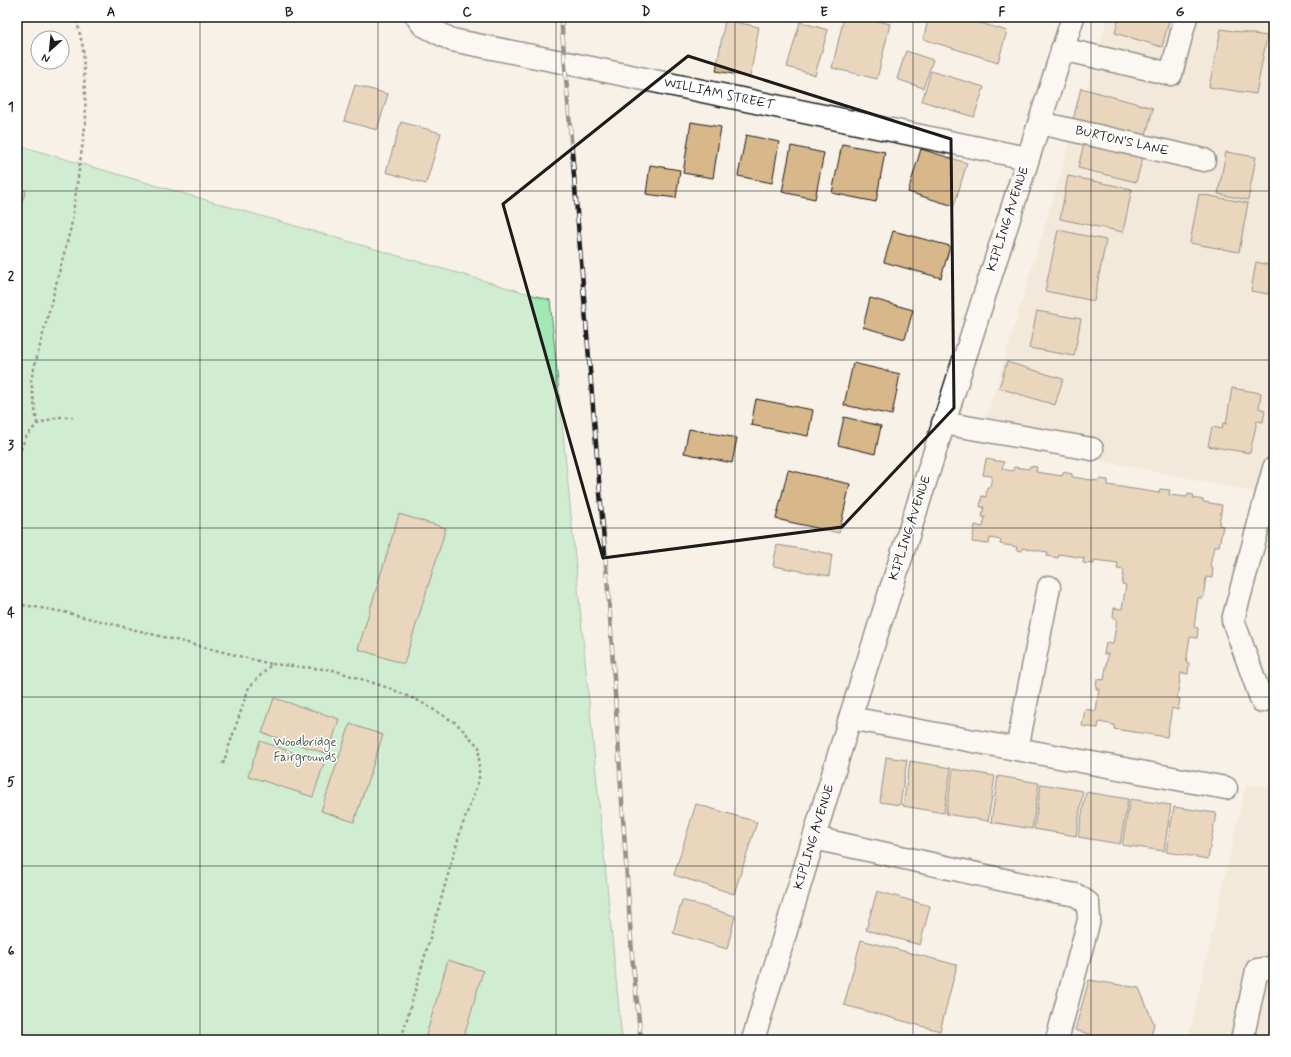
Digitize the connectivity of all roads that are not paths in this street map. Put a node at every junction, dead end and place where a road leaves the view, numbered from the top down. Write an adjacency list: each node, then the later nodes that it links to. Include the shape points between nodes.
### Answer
1 (417, 17): 6 (street, WILLIAM STREET, via 423,25 452,40)
2 (1073, 17): 4 (street, KIPLING AVENUE)
3 (1186, 17): 4 (street, via 1171,74)
4 (1062, 49): 5 (street, KIPLING AVENUE)
5 (1040, 122): 6 (street, KIPLING AVENUE); 7 (street, BURTON'S LANE)
6 (1027, 158): 8 (street, KIPLING AVENUE)
7 (1204, 160)
8 (943, 423): 9 (street); 13 (street, KIPLING AVENUE)
9 (1092, 449)
10 (1274, 468): 12 (street, via 1233,620)
11 (1049, 587): 14 (street)
12 (1262, 701)
13 (850, 718): 14 (street); 16 (street, KIPLING AVENUE)
14 (1017, 750): 15 (street)
15 (1226, 788)
16 (814, 838): 18 (street, KIPLING AVENUE); 19 (street, via 1076,895 1088,903 1089,920)
17 (1274, 967): 20 (street, via 1257,970)
18 (753, 1040)
19 (1057, 1040)
20 (1242, 1040)

